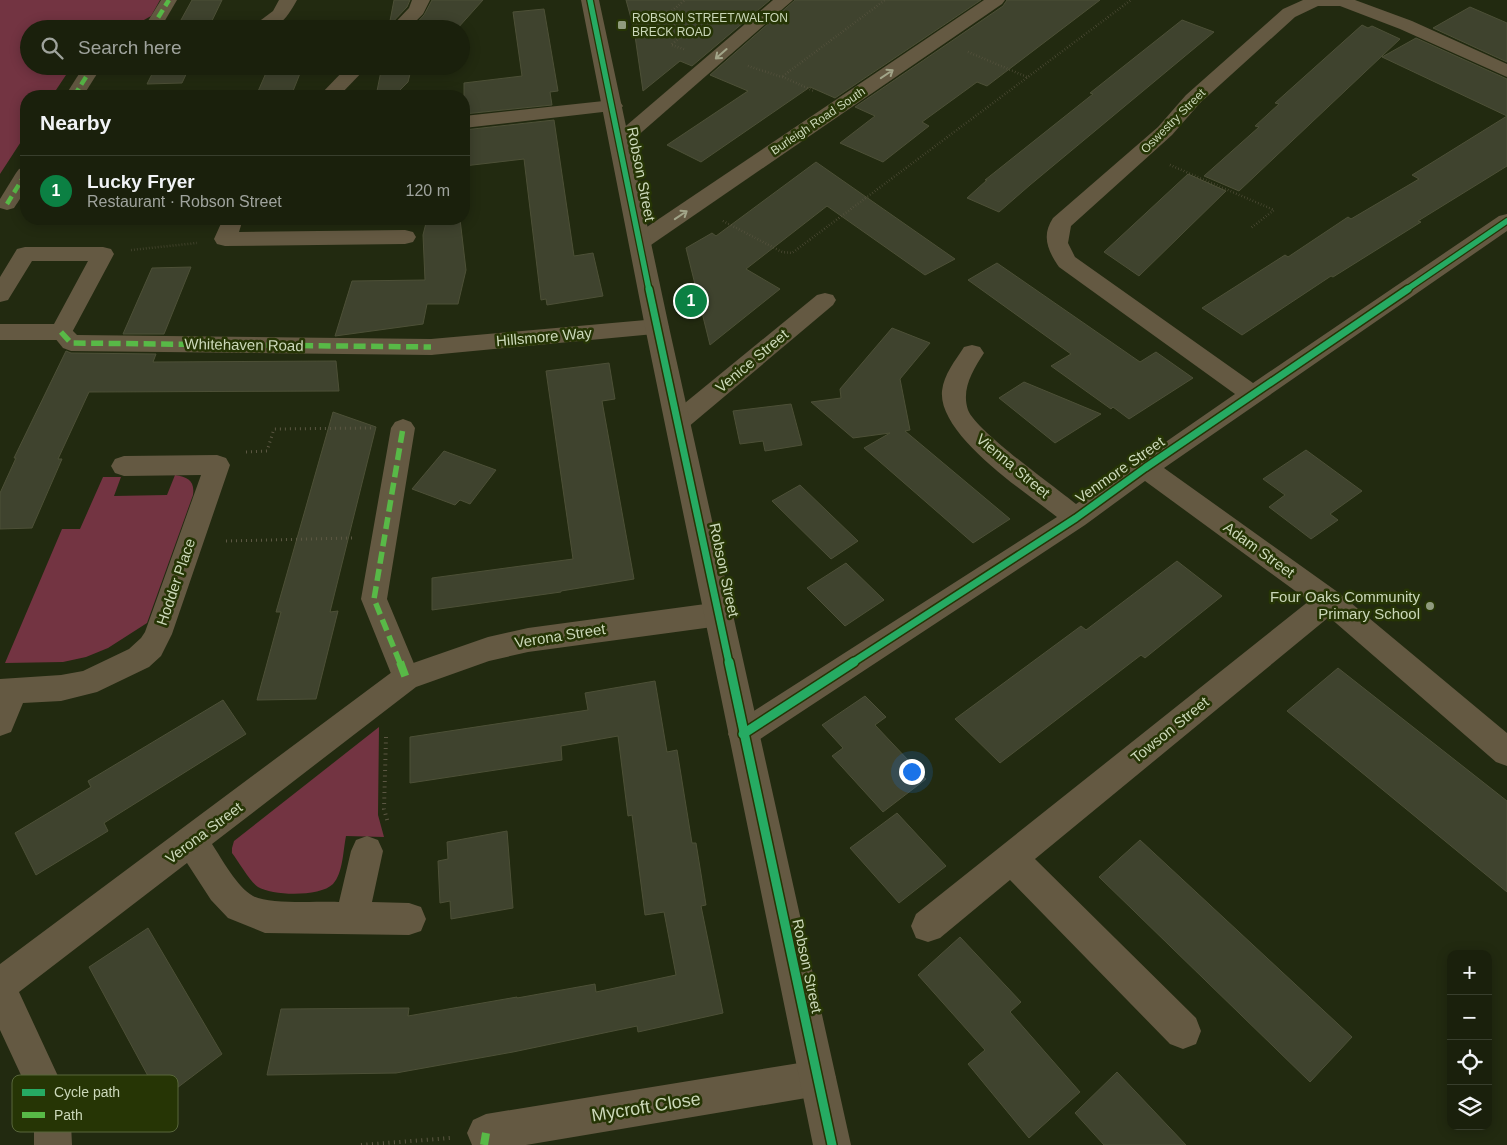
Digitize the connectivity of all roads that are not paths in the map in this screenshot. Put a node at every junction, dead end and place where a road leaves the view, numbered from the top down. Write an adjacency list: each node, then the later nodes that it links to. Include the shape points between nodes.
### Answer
1 (169, 0): 7 (street)
2 (288, 0): 8 (street, via 280,14)
3 (422, 0): 9 (street)
4 (590, 0): 15 (street, Robson Street)
5 (784, 0): 17 (street, one-way to 17)
6 (996, 0): 23 (street, Burleigh Road South, one-way to 6)
7 (157, 20)
8 (271, 20)
9 (407, 20)
10 (1507, 71): 32 (street, Oswestry Street, via 1342,1 1315,1 1289,13 1193,99 1165,131 1061,223 1057,232 1058,250 1067,262)
11 (87, 75): 13 (street)
12 (350, 75): 14 (street)
13 (78, 90)
14 (334, 90)
15 (613, 106): 16 (street); 17 (street, Robson Street)
16 (470, 121)
17 (620, 141): 23 (street, Robson Street)
18 (20, 183): 19 (street)
19 (7, 204)
20 (231, 225): 22 (street, via 225,239)
21 (1500, 234): 32 (street, Venmore Street)
22 (405, 237)
23 (640, 242): 26 (street, Robson Street)
24 (0, 295): 28 (street, via 25,254 102,254)
25 (825, 300): 33 (street, Venice Street)
26 (657, 326): 29 (street, Hillsmore Way); 33 (street, Robson Street)
27 (6, 332): 28 (street); 31 (street)
28 (61, 332): 29 (street, Whitehaven Road, via 71,343)
29 (431, 347)
30 (972, 353): 37 (street, Vienna Street, via 958,375 954,392 956,411 964,424 992,452)
31 (0, 355)
32 (1253, 395): 36 (street, Venmore Street)
33 (678, 422): 39 (street, Robson Street)
34 (403, 428): 40 (street, via 374,599)
35 (124, 466): 41 (street, Hodder Place, via 217,465 158,634 151,647 139,658 88,683)
36 (1145, 468): 37 (street, Venmore Street); 38 (street, Adam Street)
37 (1076, 518): 43 (street, Venmore Street)
38 (1329, 601): 44 (street, Adam Street); 47 (street, Towson Street)
39 (720, 614): 40 (street, Verona Street, via 528,640 488,649); 43 (street, Robson Street)
40 (397, 685): 45 (street, Verona Street)
41 (7, 692): 42 (street)
42 (0, 723)
43 (743, 734): 55 (street, Robson Street)
44 (1507, 752)
45 (192, 842): 48 (street, via 223,889 240,907 266,917); 51 (street, Verona Street)
46 (367, 851): 48 (street)
47 (1012, 858): 50 (street, Towson Street); 53 (street)
48 (352, 917): 49 (street)
49 (409, 919)
50 (928, 926)
51 (0, 985)
52 (0, 991): 54 (street)
53 (1183, 1031)
54 (39, 1075)
55 (818, 1078): 57 (street, Mycroft Close); 59 (street, Robson Street)
56 (53, 1132): 58 (street)
57 (485, 1139)
58 (53, 1145)
59 (832, 1145)

